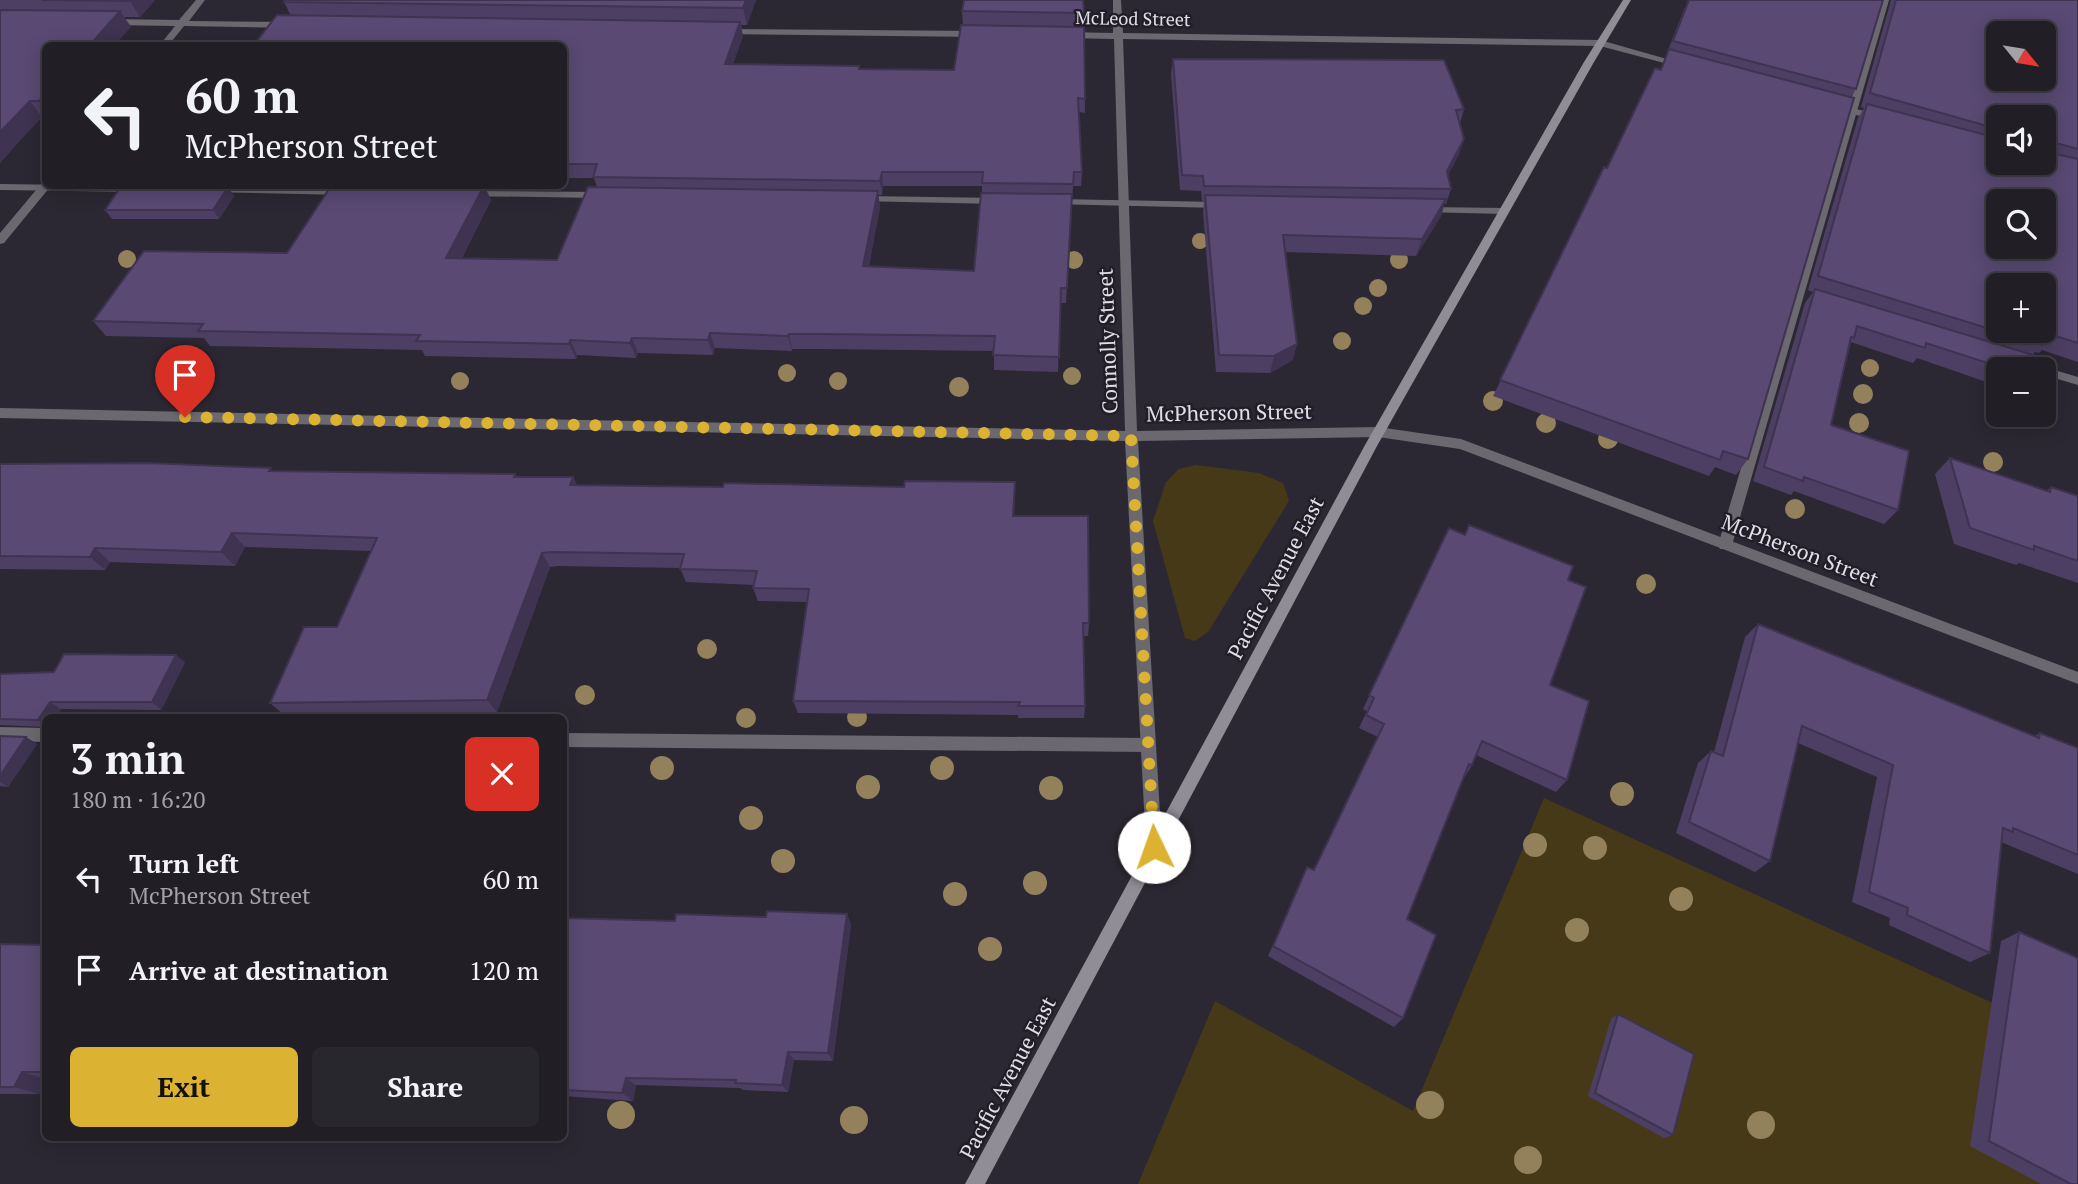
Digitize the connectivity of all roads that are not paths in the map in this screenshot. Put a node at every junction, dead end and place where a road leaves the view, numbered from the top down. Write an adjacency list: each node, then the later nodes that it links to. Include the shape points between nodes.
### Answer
1 (201, 0): 6 (street)
2 (1117, 0): 11 (street, Connolly Street)
3 (1627, 0): 13 (street, Pacific Avenue East)
4 (1885, 0): 16 (street)
5 (97, 21): 6 (street)
6 (181, 24): 7 (street); 12 (street)
7 (301, 25)
8 (717, 31): 9 (street)
9 (990, 34)
10 (1054, 35): 11 (street, McLeod Street)
11 (1118, 36): 13 (street, McLeod Street); 28 (street, Connolly Street)
12 (166, 42)
13 (1600, 43): 14 (street, McLeod Street); 31 (street, Pacific Avenue East)
14 (1691, 67)
15 (1825, 104): 16 (street)
16 (1852, 111): 17 (street); 33 (street)
17 (1888, 121)
18 (42, 186): 19 (street)
19 (0, 187)
20 (42, 189): 32 (street)
21 (204, 190): 22 (street)
22 (353, 192)
23 (465, 194): 24 (street)
24 (618, 196)
25 (853, 199): 26 (street)
26 (1015, 202)
27 (1042, 202): 28 (street)
28 (1123, 203): 29 (street); 39 (street, Connolly Street)
29 (1236, 205)
30 (1418, 209): 31 (street)
31 (1504, 212): 38 (street, Pacific Avenue East)
32 (0, 240)
33 (1797, 295): 34 (street); 40 (street)
34 (1810, 298)
35 (2056, 375): 36 (street)
36 (2078, 382)
37 (0, 413): 39 (street, McPherson Street)
38 (1378, 432): 39 (street, McPherson Street); 40 (street, McPherson Street, via 1461,444); 46 (street, Pacific Avenue East)
39 (1131, 436): 45 (street, Connolly Street)
40 (1725, 545): 41 (street, McPherson Street)
41 (2078, 678)
42 (0, 734): 43 (street)
43 (42, 735)
44 (567, 740): 45 (street)
45 (1148, 745): 46 (street, Connolly Street)
46 (1154, 847): 47 (street, Pacific Avenue East)
47 (975, 1184)

